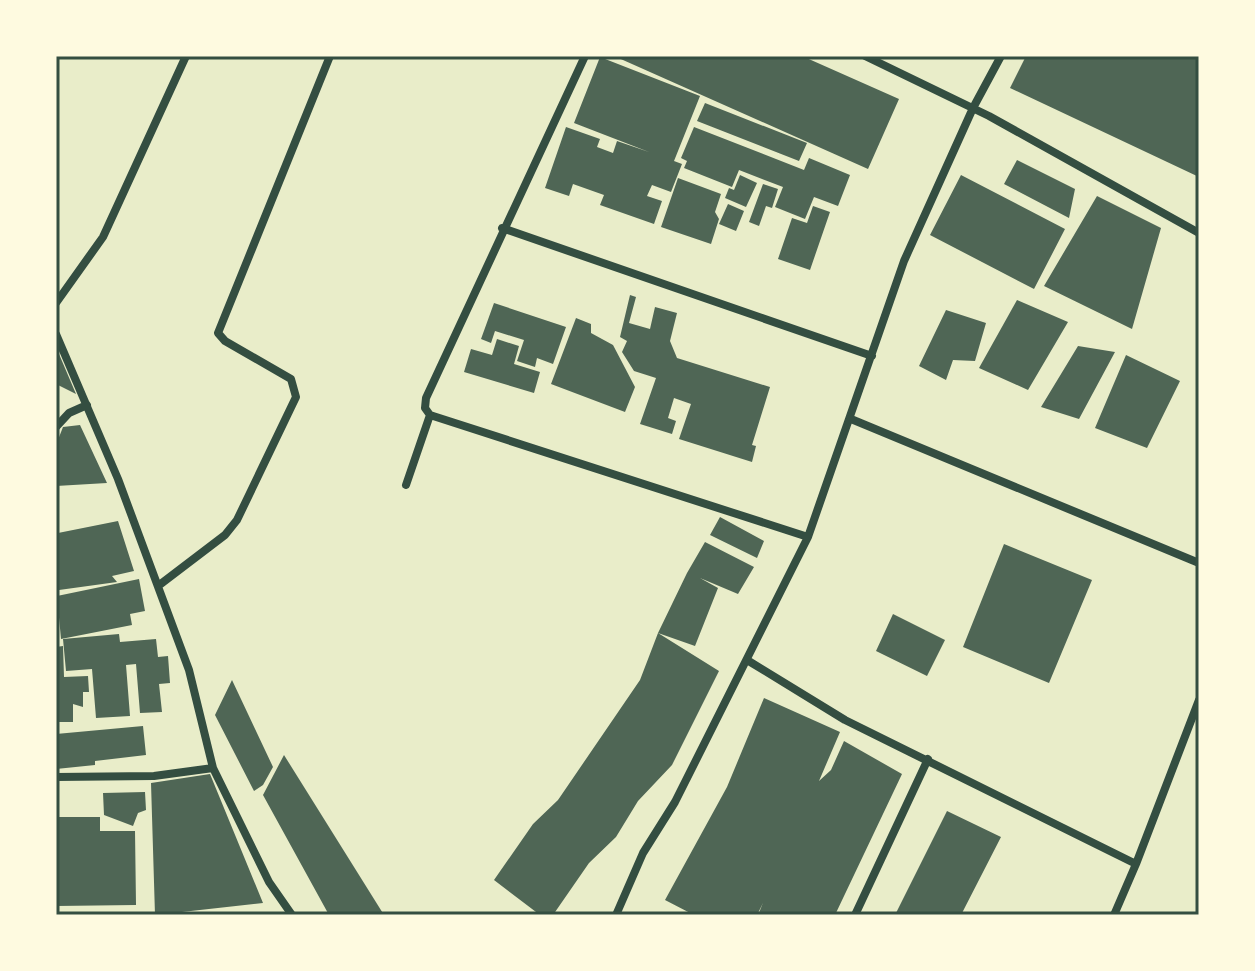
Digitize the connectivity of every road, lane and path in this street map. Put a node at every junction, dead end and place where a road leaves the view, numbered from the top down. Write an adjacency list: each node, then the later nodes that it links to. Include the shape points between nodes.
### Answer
1 (186, 56): 9 (street, via 103,237)
2 (330, 56): 19 (street, via 218,333 291,379 296,397 237,520)
3 (585, 56): 7 (street)
4 (865, 56): 6 (street)
5 (1001, 56): 6 (street)
6 (973, 108): 8 (street); 11 (street, via 904,261)
7 (502, 228): 11 (street); 13 (street, via 426,398)
8 (1199, 233)
9 (56, 303)
10 (56, 334): 12 (street)
11 (872, 356): 14 (street)
12 (87, 405): 15 (street); 19 (street)
13 (430, 415): 16 (street); 17 (street)
14 (851, 419): 17 (street); 18 (street)
15 (56, 427)
16 (406, 485)
17 (808, 537): 20 (street)
18 (1199, 563)
19 (158, 586): 23 (street, via 189,670)
20 (747, 660): 22 (street, via 845,720); 27 (street, via 643,853)
21 (1199, 700): 25 (street)
22 (928, 759): 25 (street); 28 (street)
23 (213, 768): 24 (street, via 154,776); 26 (street, via 269,882)
24 (56, 777)
25 (1136, 864): 29 (street)
26 (292, 915)
27 (616, 915)
28 (855, 915)
29 (1114, 915)

